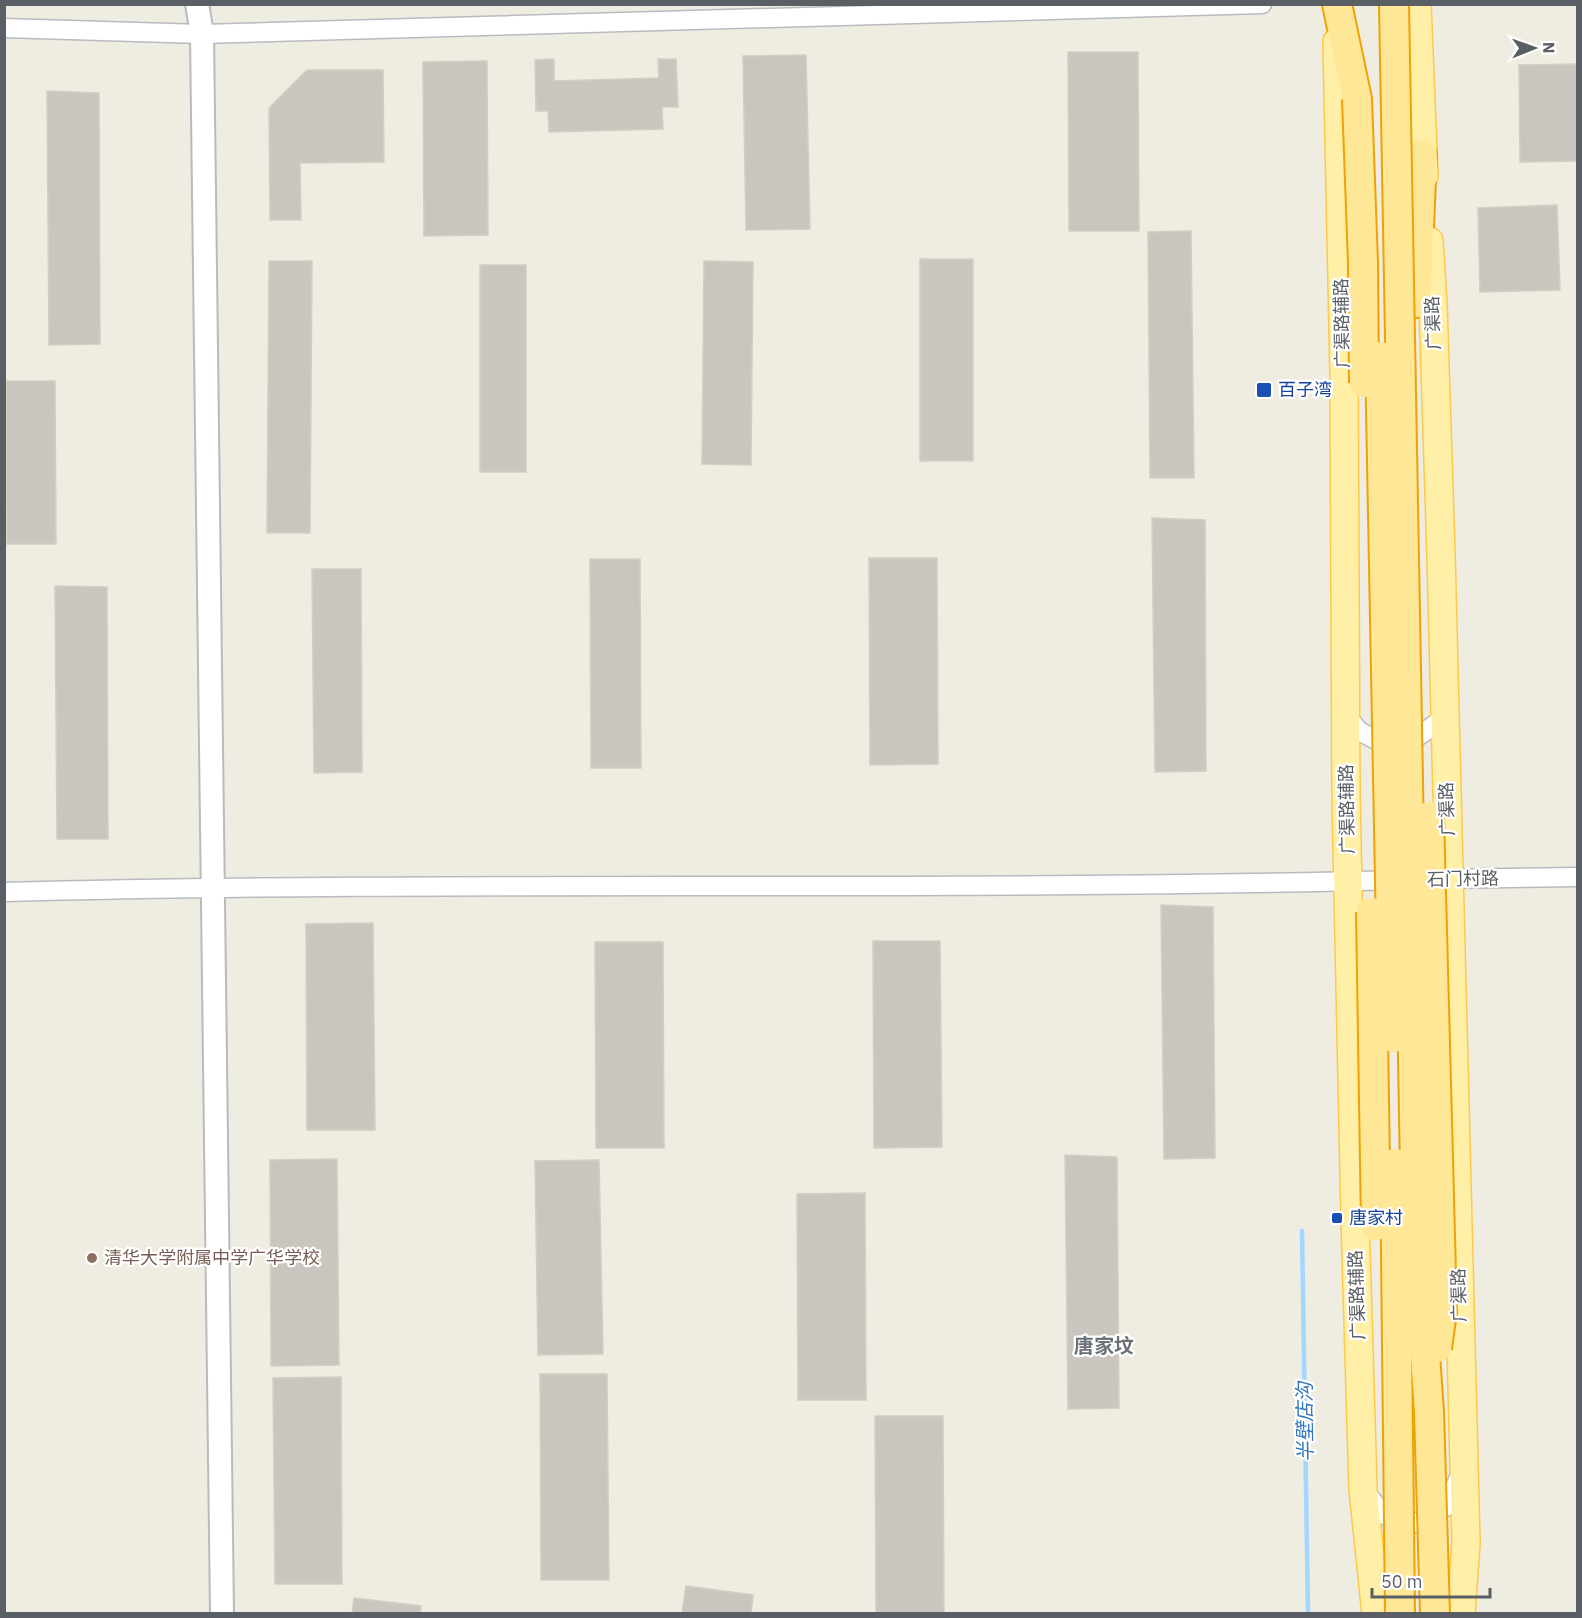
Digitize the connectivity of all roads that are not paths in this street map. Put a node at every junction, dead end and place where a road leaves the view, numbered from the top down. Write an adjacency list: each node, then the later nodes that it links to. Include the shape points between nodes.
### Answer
1 (197, 4): 8 (street)
2 (1262, 4): 8 (street)
3 (1337, 4): 10 (main road, 广渠路辅路); 20 (highway, bridge, via 1357,99 1363,263 1378,1311)
4 (1376, 4): 20 (highway, bridge)
5 (1394, 4): 19 (highway, 广渠路, bridge, via 1416,1225)
6 (1417, 4): 9 (main road, 广渠路)
7 (4, 28): 8 (street)
8 (202, 34): 15 (street)
9 (1422, 154): 11 (main road, 广渠路, via 1433,304); 19 (highway, bridge, via 1416,303 1442,1312)
10 (1345, 714): 11 (street, via 1359,731 1378,741 1416,738); 14 (main road, 广渠路辅路)
11 (1444, 717): 13 (main road, 广渠路)
12 (1578, 877): 13 (street, 石门村路)
13 (1449, 879): 14 (street, 石门村路); 17 (main road, 广渠路)
14 (1348, 881): 15 (street, 石门村路); 18 (main road, 广渠路辅路)
15 (211, 887): 16 (street, 石门村路); 23 (street)
16 (4, 892)
17 (1453, 1038): 18 (street, via 1424,1014 1401,1002 1380,1008); 21 (main road, 广渠路)
18 (1352, 1041): 22 (main road, 广渠路辅路)
19 (1429, 1413): 26 (highway, 广渠路, bridge)
20 (1399, 1443): 25 (highway, bridge)
21 (1463, 1465): 22 (street, via 1447,1506 1416,1523 1384,1515); 27 (main road, 广渠路, via 1466,1543)
22 (1363, 1489): 24 (main road, 广渠路辅路)
23 (222, 1614)
24 (1376, 1614)
25 (1400, 1614)
26 (1435, 1614)
27 (1461, 1614)

